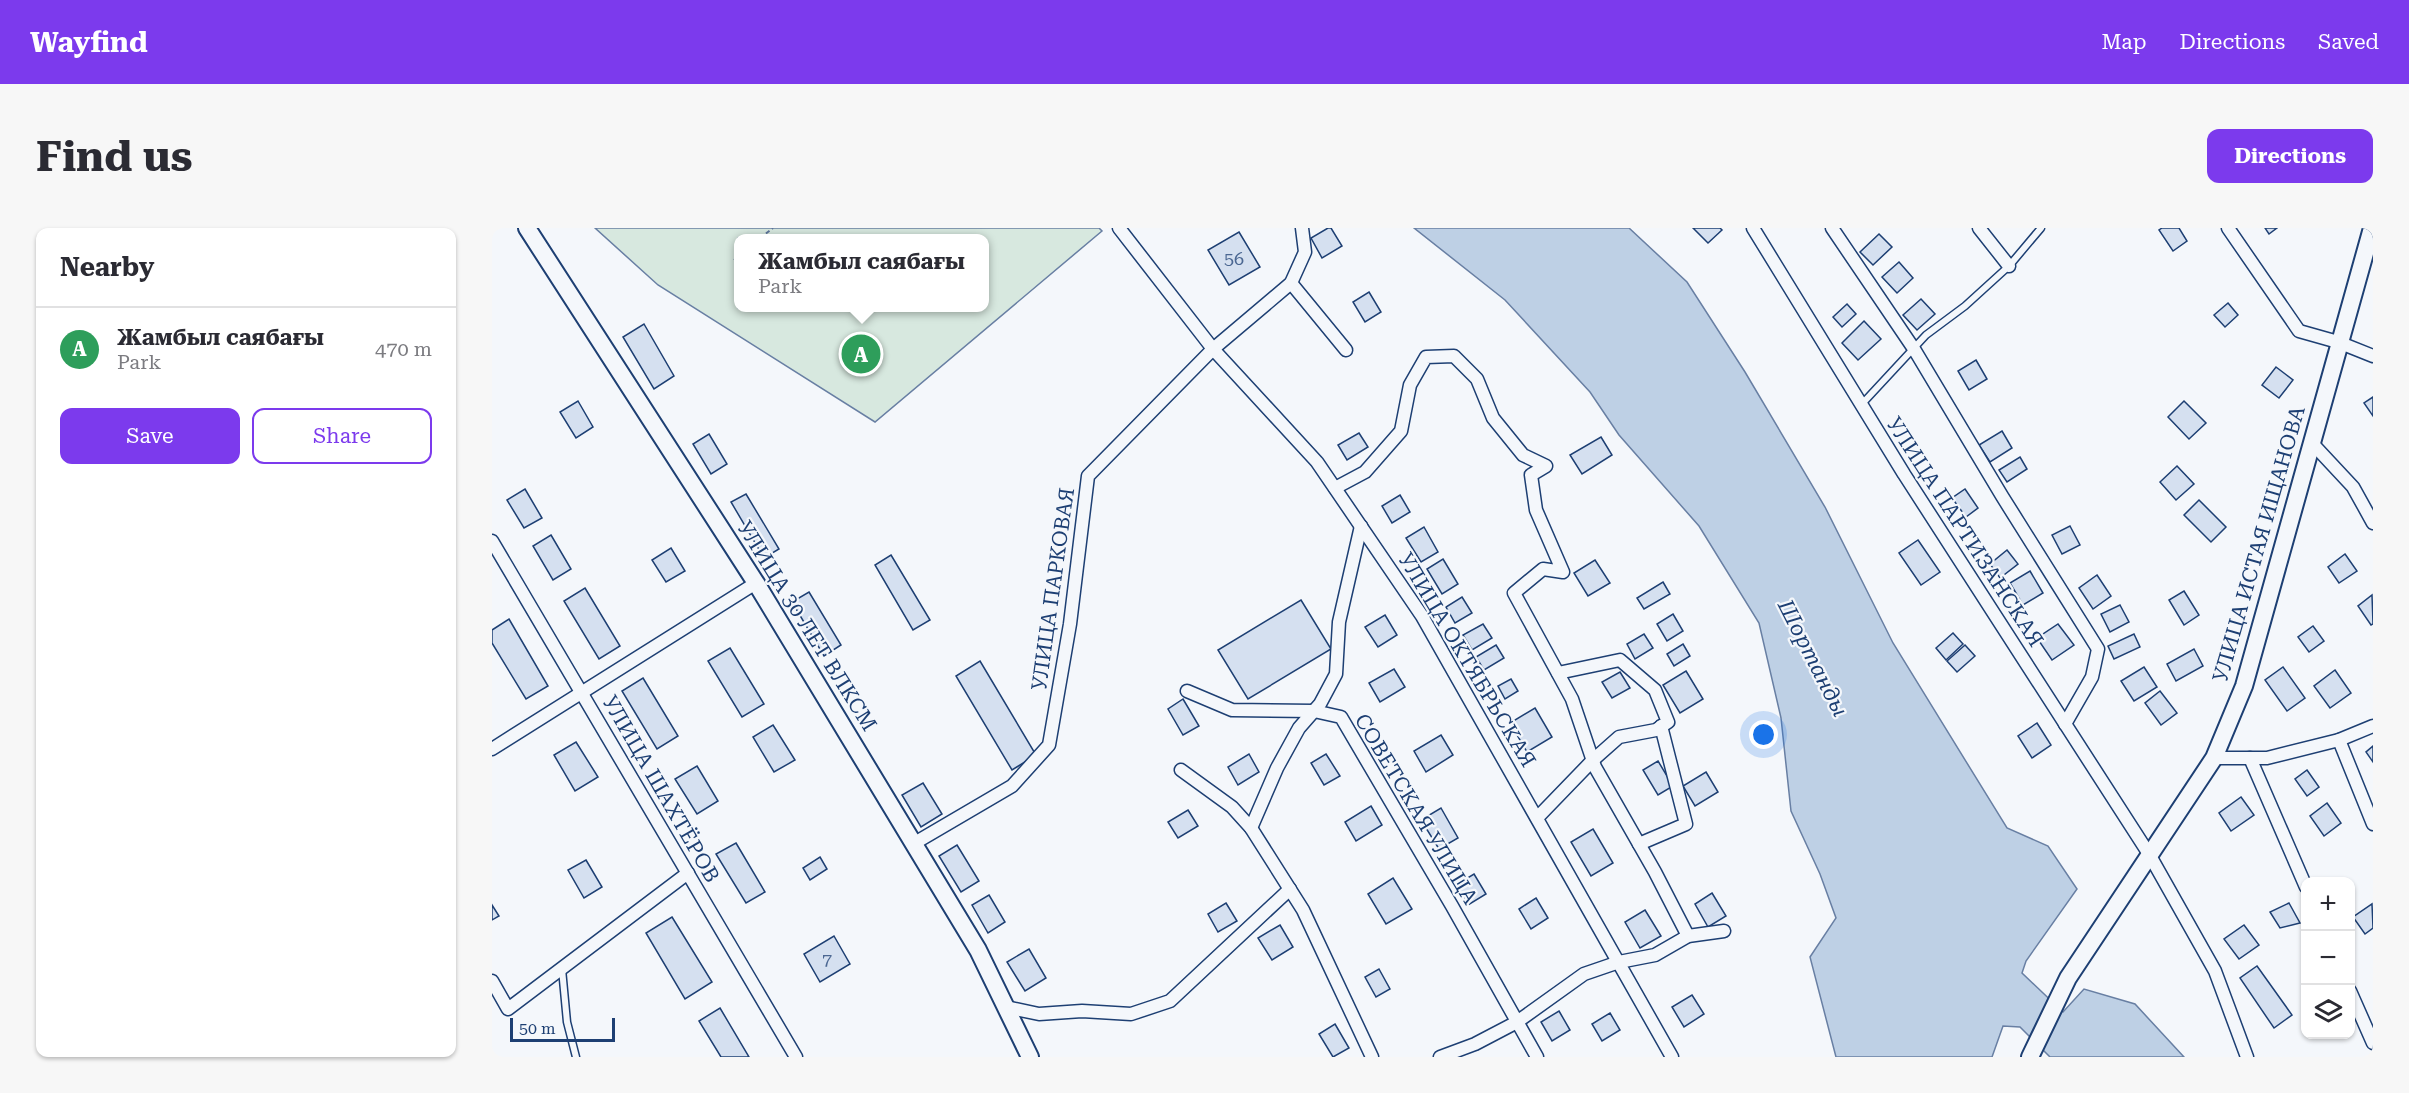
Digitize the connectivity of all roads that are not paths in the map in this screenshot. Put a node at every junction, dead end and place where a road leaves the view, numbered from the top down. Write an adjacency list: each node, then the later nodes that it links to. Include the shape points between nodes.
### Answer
1 (527, 228): 23 (street, УЛИЦА 30 ЛЕТ ВЛКСМ)
2 (1119, 228): 13 (street, УЛИЦА ОКТЯБРЬСКАЯ)
3 (1302, 228): 11 (street, УЛИЦА ПАРКОВАЯ, via 1305,252)
4 (1753, 228): 17 (street, УЛИЦА ПАРТИЗАНСКАЯ)
5 (1832, 228): 14 (street)
6 (1979, 228): 10 (street)
7 (2041, 228): 10 (lane)
8 (2228, 228): 12 (street, via 2299,331)
9 (2372, 228): 12 (street, УЛИЦА ИСТАЯ ИЩАНОВА)
10 (2009, 266): 14 (lane)
11 (1291, 283): 13 (street, УЛИЦА ПАРКОВАЯ); 15 (street)
12 (2338, 342): 16 (street); 18 (street, УЛИЦА ИСТАЯ ИЩАНОВА)
13 (1213, 349): 19 (street, УЛИЦА ОКТЯБРЬСКАЯ, via 1317,462); 40 (street, УЛИЦА ПАРКОВАЯ, via 1088,476 1070,624 1049,745 1012,786)
14 (1914, 349): 17 (lane); 28 (street, via 2098,649 2092,677)
15 (1346, 350)
16 (2373, 356)
17 (1861, 405): 28 (street, УЛИЦА ПАРТИЗАНСКАЯ)
18 (2311, 442): 20 (street, via 2353,487); 33 (street, УЛИЦА ИСТАЯ ИЩАНОВА, via 2244,686)
19 (1335, 488): 21 (street, УЛИЦА ОКТЯБРЬСКАЯ); 24 (street, via 1365,472 1401,431 1410,385 1426,357 1454,356 1477,379 1492,418 1523,455 1546,466 1531,475 1536,510 1563,572 1543,569 1514,593)
20 (2373, 523)
21 (1361, 526): 27 (street, via 1339,622 1336,674); 37 (street, УЛИЦА ОКТЯБРЬСКАЯ, via 1422,616)
22 (492, 541): 26 (street, УЛИЦА ШАХТЁРОВ)
23 (756, 583): 26 (street); 40 (street, УЛИЦА 30 ЛЕТ ВЛКСМ)
24 (1558, 672): 29 (street, via 1620,660 1655,690 1668,722); 35 (street)
25 (1188, 691): 27 (street, СОВЕТСКАЯ УЛИЦА, via 1232,710)
26 (582, 693): 32 (street); 43 (street, УЛИЦА ШАХТЁРОВ)
27 (1314, 711): 39 (street, via 1299,728 1277,768); 53 (street, СОВЕТСКАЯ УЛИЦА, via 1341,717)
28 (2065, 724): 42 (street, УЛИЦА ПАРТИЗАНСКАЯ)
29 (1661, 726): 35 (street, via 1619,737); 41 (street, via 1686,824)
30 (2373, 726): 31 (street)
31 (2339, 740): 34 (street, via 2267,758); 38 (street)
32 (492, 750)
33 (2214, 758): 34 (street); 42 (street, УЛИЦА ИСТАЯ ИЩАНОВА)
34 (2250, 758): 44 (street)
35 (1593, 759): 37 (street); 41 (street)
36 (1181, 770): 39 (street, via 1232,807)
37 (1538, 818): 48 (street, УЛИЦА ОКТЯБРЬСКАЯ)
38 (2373, 824)
39 (1251, 828): 45 (street)
40 (913, 844): 52 (street, УЛИЦА 30 ЛЕТ ВЛКСМ, via 978,950)
41 (1639, 844): 47 (street)
42 (2149, 855): 62 (street, УЛИЦА ИСТАЯ ИЩАНОВА, via 2068,978); 63 (street, УЛИЦА ПАРТИЗАНСКАЯ, via 2215,971)
43 (688, 873): 49 (street); 56 (street, УЛИЦА ШАХТЁРОВ)
44 (2302, 877)
45 (1290, 889): 52 (street, via 1170,1001 1131,1014 1039,1014); 58 (street)
46 (1724, 932): 47 (street)
47 (1688, 936): 48 (street, via 1655,955)
48 (1619, 962): 53 (street, via 1584,974); 61 (street, УЛИЦА ОКТЯБРЬСКАЯ)
49 (562, 968): 50 (street, via 508,1009); 55 (lane, via 567,1022)
50 (492, 981)
51 (2355, 1002): 54 (street)
52 (1006, 1007): 57 (street, УЛИЦА 30 ЛЕТ ВЛКСМ)
53 (1517, 1022): 59 (street); 60 (street, СОВЕТСКАЯ УЛИЦА)
54 (2373, 1043)
55 (576, 1057)
56 (796, 1057)
57 (1030, 1057)
58 (1372, 1057)
59 (1440, 1057)
60 (1537, 1057)
61 (1672, 1057)
62 (2030, 1057)
63 (2247, 1057)

